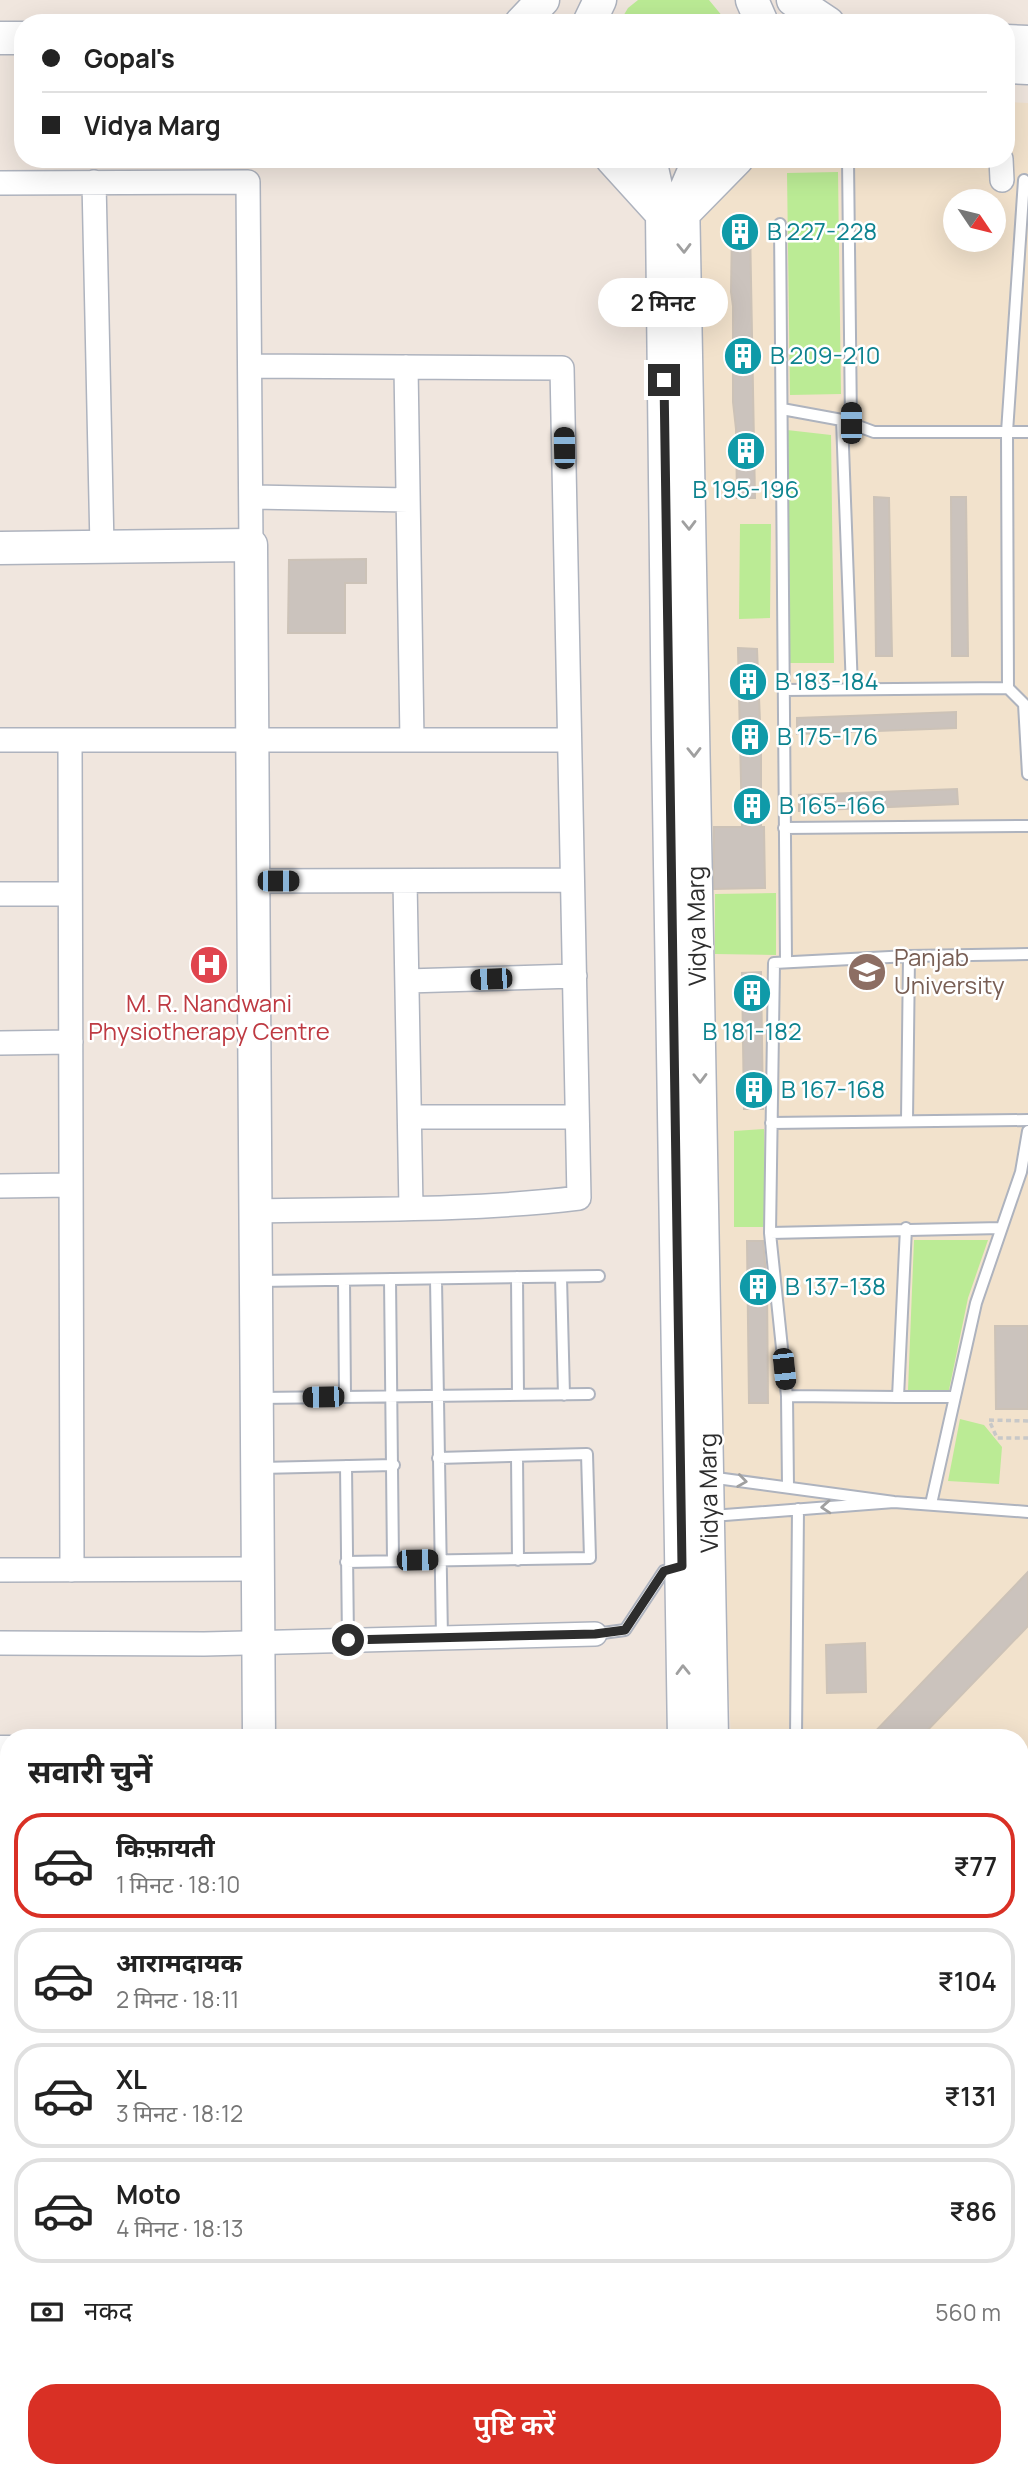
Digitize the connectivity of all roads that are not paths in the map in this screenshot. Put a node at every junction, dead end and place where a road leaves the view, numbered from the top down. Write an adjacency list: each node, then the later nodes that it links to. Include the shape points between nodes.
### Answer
1 (543, 0): 3 (main road)
2 (793, 0): 4 (main road)
3 (530, 14)
4 (814, 14)
5 (622, 168): 13 (main road)
6 (654, 168): 13 (main road, Vidya Marg)
7 (695, 168): 13 (main road, Vidya Marg)
8 (726, 168): 13 (main road)
9 (848, 168): 18 (lane)
10 (1009, 173): 19 (lane)
11 (94, 182): 12 (street); 15 (street, via 248,182); 24 (street)
12 (0, 183)
13 (672, 214): 87 (main road, Vidya Marg)
14 (780, 223): 17 (lane)
15 (250, 366): 16 (street); 21 (street)
16 (406, 367): 22 (street); 34 (street, via 562,368)
17 (782, 409): 18 (lane); 27 (lane)
18 (846, 422): 19 (lane, via 874,432); 28 (lane)
19 (1007, 432): 20 (lane); 26 (lane)
20 (1028, 432)
21 (251, 497): 22 (street); 23 (street)
22 (408, 500): 33 (street)
23 (251, 545): 24 (main road); 32 (main road)
24 (102, 547): 25 (main road)
25 (0, 548)
26 (1008, 688): 28 (lane); 29 (lane)
27 (783, 690): 28 (lane); 37 (lane)
28 (852, 690)
29 (1026, 704): 35 (lane)
30 (0, 740): 31 (street)
31 (70, 740): 32 (street); 42 (street)
32 (252, 740): 33 (street); 39 (main road)
33 (412, 740): 34 (street)
34 (569, 740): 38 (street)
35 (1028, 774)
36 (1028, 825): 37 (lane)
37 (784, 828): 45 (lane)
38 (572, 880): 40 (street); 46 (street)
39 (253, 881): 40 (street); 60 (main road)
40 (405, 881): 47 (street)
41 (0, 894): 42 (street)
42 (70, 894): 49 (street)
43 (1028, 954): 44 (lane)
44 (909, 956): 45 (lane); 53 (lane)
45 (786, 962): 54 (lane, via 774,963)
46 (575, 976): 47 (street); 51 (street)
47 (407, 981): 50 (street)
48 (0, 1042): 49 (street)
49 (71, 1042): 57 (street)
50 (410, 1117): 51 (street); 59 (street)
51 (577, 1117): 59 (street, via 579,1198)
52 (1028, 1120): 53 (lane)
53 (907, 1121): 54 (lane)
54 (771, 1123): 63 (lane)
55 (1028, 1131): 56 (lane)
56 (1025, 1162): 62 (lane)
57 (71, 1185): 58 (street); 99 (street)
58 (0, 1186)
59 (411, 1208): 60 (street)
60 (255, 1211): 70 (main road)
61 (906, 1228): 62 (lane); 63 (lane); 78 (lane)
62 (1001, 1228): 79 (lane, via 976,1303)
63 (770, 1233): 75 (lane)
64 (599, 1276): 65 (lane)
65 (561, 1277): 66 (lane); 74 (lane)
66 (517, 1278): 69 (lane); 73 (lane)
67 (390, 1279): 68 (lane); 69 (lane); 77 (lane)
68 (344, 1280): 70 (lane); 76 (lane)
69 (436, 1280): 72 (lane)
70 (256, 1281): 80 (main road)
71 (589, 1394): 74 (lane)
72 (438, 1395): 73 (lane); 77 (lane); 82 (lane)
73 (518, 1395): 74 (lane)
74 (564, 1395)
75 (787, 1396): 78 (lane); 86 (lane)
76 (345, 1397): 77 (lane); 80 (lane)
77 (393, 1397): 84 (lane)
78 (898, 1397): 79 (lane)
79 (955, 1397): 89 (lane)
80 (256, 1398): 85 (main road)
81 (517, 1456): 82 (lane); 93 (lane); 93 (lane, via 587,1454 590,1558)
82 (438, 1458): 92 (lane)
83 (346, 1465): 84 (lane); 85 (lane); 95 (lane)
84 (394, 1465): 94 (lane)
85 (257, 1468): 97 (main road)
86 (788, 1487): 87 (lane, one-way to 86); 88 (lane)
87 (697, 1496): 90 (lane); 96 (main road, Vidya Marg); 107 (main road, Vidya Marg)
88 (894, 1502): 89 (lane); 90 (lane, one-way to 90)
89 (931, 1504): 91 (lane)
90 (798, 1509): 108 (lane)
91 (1028, 1512)
92 (441, 1560): 93 (lane); 94 (lane); 101 (lane)
93 (518, 1560)
94 (393, 1561): 95 (lane)
95 (346, 1562): 102 (lane)
96 (682, 1566): 100 (lane, via 664,1571 625,1630); 106 (main road, Vidya Marg, one-way to 96)
97 (258, 1569): 99 (street); 104 (main road)
98 (0, 1570): 99 (street)
99 (72, 1570)
100 (595, 1634): 101 (street)
101 (442, 1638): 102 (street)
102 (348, 1640): 104 (street)
103 (0, 1643): 104 (street)
104 (258, 1643): 105 (main road)
105 (259, 1729)
106 (684, 1729)
107 (711, 1729)
108 (796, 1729)

